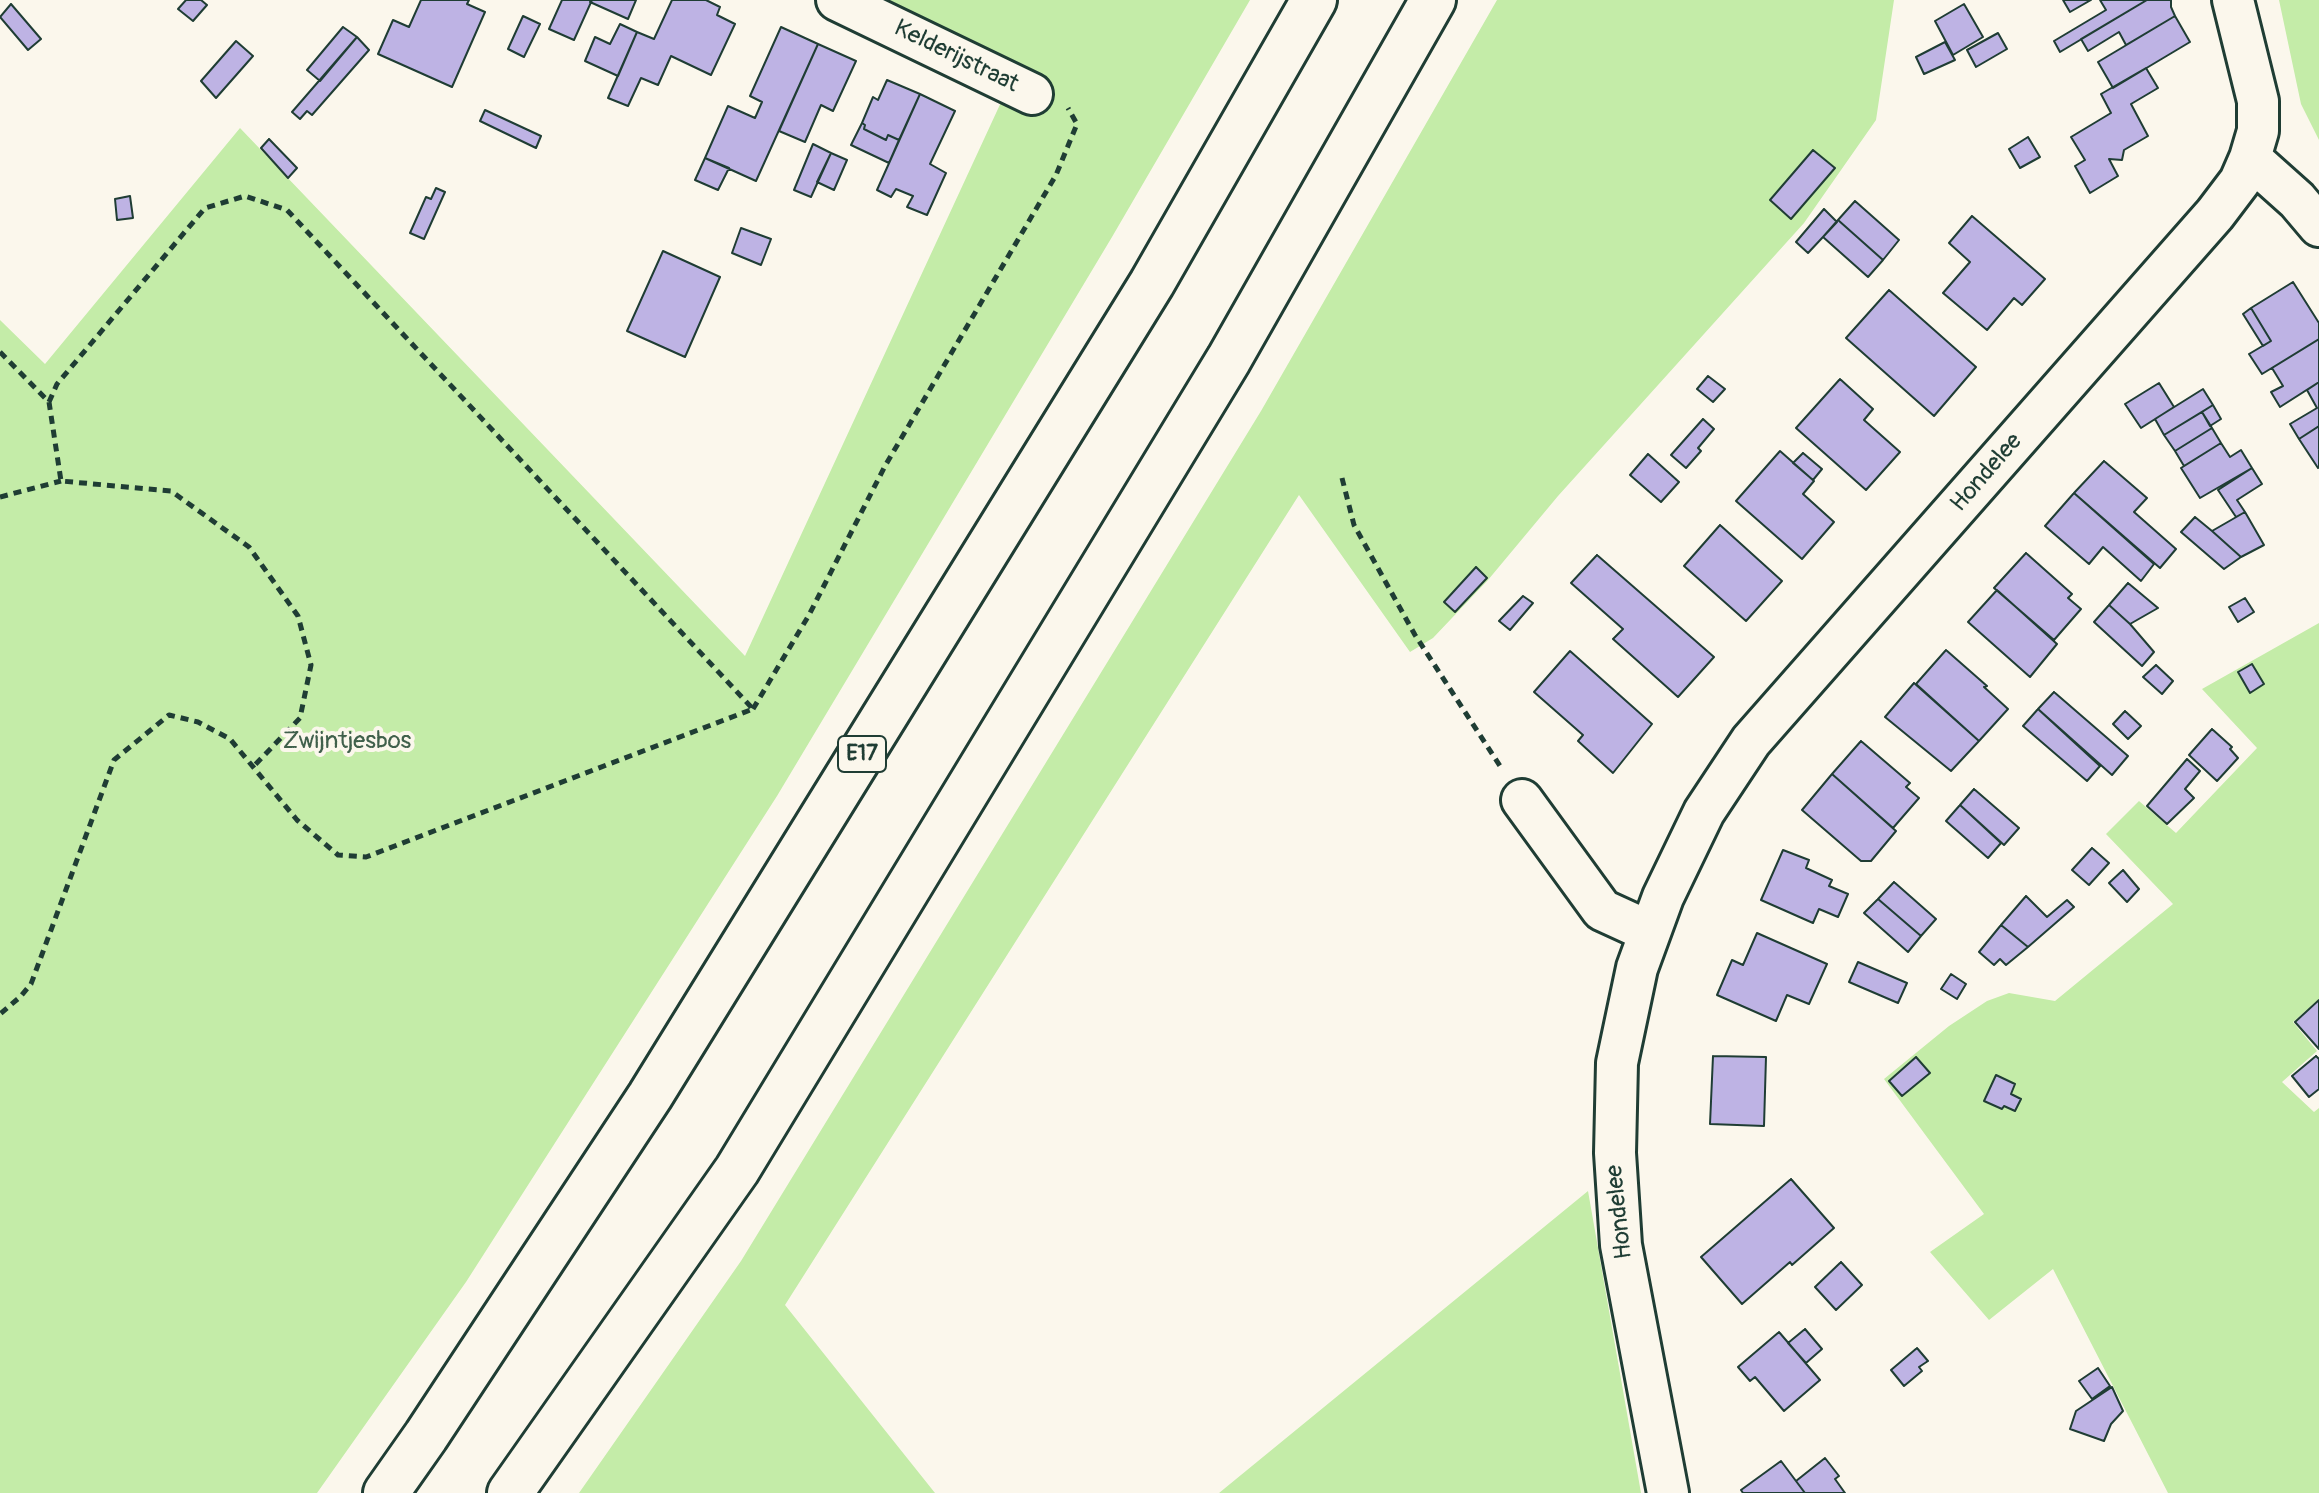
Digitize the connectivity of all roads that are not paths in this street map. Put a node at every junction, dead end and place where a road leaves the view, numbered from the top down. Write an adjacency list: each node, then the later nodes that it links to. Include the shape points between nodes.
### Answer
1 (837, 0): 5 (street, Kelderijstraat)
2 (1314, 0): 10 (highway, E17, via 1152,283 659,1083)
3 (1433, 0): 11 (highway, via 1229,359 737,1170)
4 (2233, 0): 6 (street, Hondelee, via 2258,101 2258,131)
5 (1032, 94)
6 (2250, 158): 7 (street); 9 (street, Hondelee, via 2215,214 1751,741 1704,812)
7 (2319, 226)
8 (1522, 800): 9 (street, via 1602,910)
9 (1650, 932): 12 (street, Hondelee, via 1617,1063 1615,1153 1621,1245)
10 (386, 1493)
11 (510, 1493)
12 (1668, 1493)

